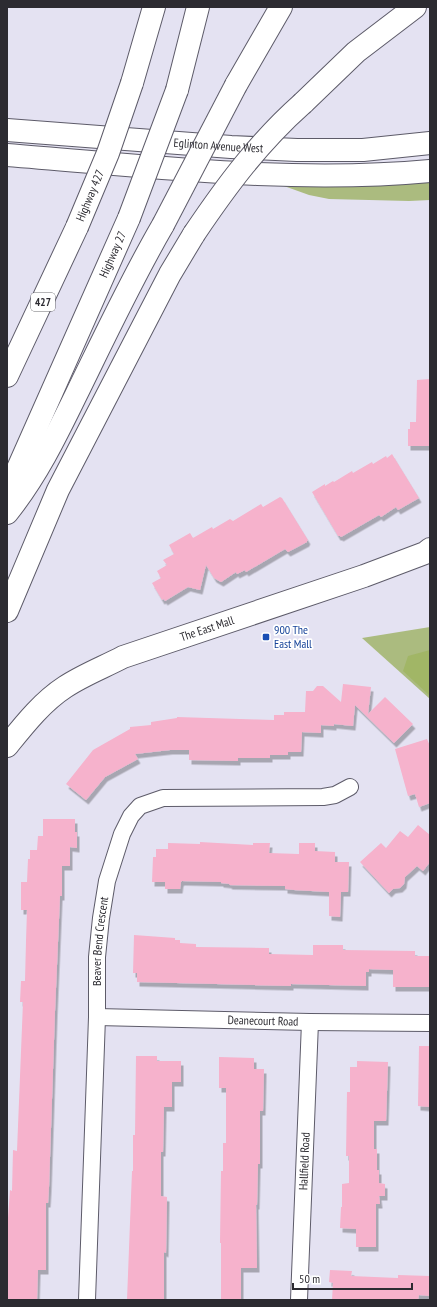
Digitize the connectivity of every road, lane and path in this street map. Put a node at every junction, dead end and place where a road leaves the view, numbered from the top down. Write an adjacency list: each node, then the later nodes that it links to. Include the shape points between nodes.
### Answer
1 (154, 7): 9 (main road, Highway 427 / 427, bridge, via 108,153 77,227)
2 (198, 7): 10 (main road, Highway 27, bridge, via 177,90 129,218)
3 (280, 7): 11 (main road, bridge, via 144,257 50,448)
4 (415, 7): 13 (main road, bridge, via 356,52 278,125 223,192 194,234 170,274 58,490)
5 (7, 130): 6 (main road, Eglinton Avenue West, via 297,150 363,150)
6 (430, 143)
7 (7, 155): 8 (main road, Eglinton Avenue West, via 282,176 354,177)
8 (430, 172)
9 (7, 376)
10 (7, 494)
11 (7, 513)
12 (430, 549): 14 (main road, The East Mall, via 364,576 123,658 86,675 64,687 39,708)
13 (7, 611)
14 (7, 746)
15 (350, 787): 16 (street, Beaver Bend Crescent, via 323,798 180,797 163,798 140,806 131,816 122,834 107,881 97,957)
16 (97, 1017): 17 (street, Deanecourt Road); 19 (street, Beaver Bend Crescent)
17 (310, 1022): 18 (street, Deanecourt Road); 20 (street, Hallfield Road)
18 (430, 1023)
19 (87, 1300)
20 (299, 1300)

